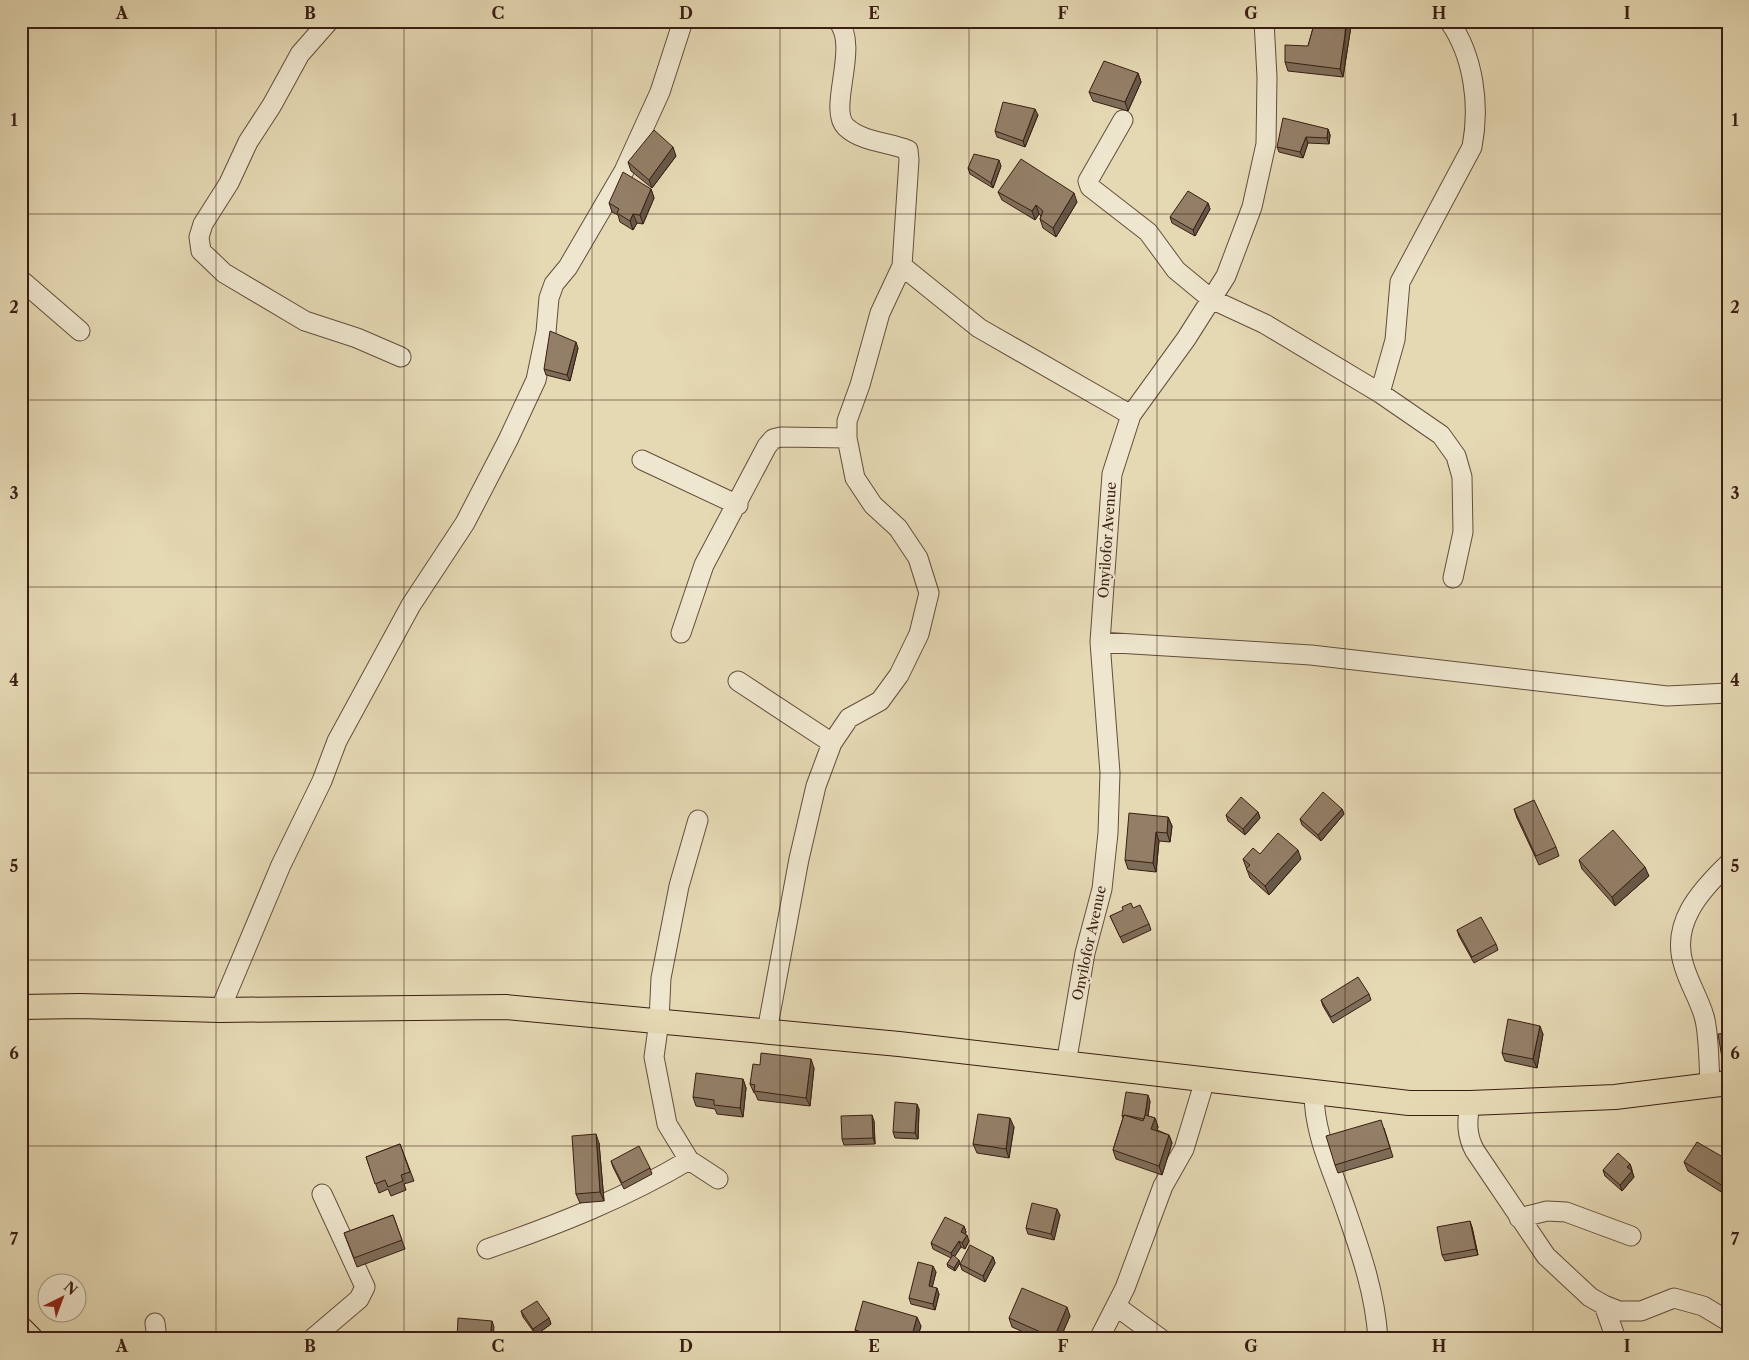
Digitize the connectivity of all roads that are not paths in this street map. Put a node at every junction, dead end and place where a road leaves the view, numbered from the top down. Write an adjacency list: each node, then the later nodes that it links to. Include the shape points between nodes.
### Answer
1 (329, 21): 11 (street, via 300,54 248,142 198,237 201,251 224,273 305,321)
2 (683, 21): 26 (street, via 660,92 624,171 568,267 554,284 536,380 508,440 465,523 410,605 337,741)
3 (838, 21): 7 (street, via 843,27 846,42 841,118 846,127 869,140 908,150)
4 (1264, 21): 9 (street, Onyilofor Avenue, via 1266,144 1252,207 1226,276)
5 (1449, 21): 12 (street, via 1459,36 1471,76 1476,123 1472,147 1400,282 1395,340)
6 (1123, 120): 9 (street, via 1088,180 1090,187 1148,232 1176,270)
7 (902, 266): 13 (street, via 979,328); 14 (street, via 880,313 847,422)
8 (21, 280): 10 (street)
9 (1211, 298): 12 (street, via 1265,324); 13 (street, Onyilofor Avenue, via 1186,340)
10 (80, 331)
11 (401, 357)
12 (1380, 393): 17 (street, via 1441,435 1456,456 1462,477 1463,532)
13 (1131, 415): 19 (street, Onyilofor Avenue, via 1112,474)
14 (847, 438): 16 (street, via 773,440); 22 (street, via 855,478 872,505 898,528 918,558 929,593 919,634 899,675 880,701 849,718)
15 (642, 460): 16 (street)
16 (738, 504): 18 (street, via 704,565)
17 (1453, 578)
18 (681, 633)
19 (1100, 642): 21 (street, via 1311,655 1667,696); 29 (street, Onyilofor Avenue, via 1110,773 1108,833 1102,889 1085,952)
20 (738, 680): 22 (street)
21 (1728, 693)
22 (832, 743): 28 (street, via 816,786 803,840)
23 (698, 820): 27 (street, via 679,886 662,978)
24 (1728, 864): 31 (street, via 1695,899 1684,918 1680,941 1683,964 1704,1017)
25 (21, 1007): 26 (main road)
26 (220, 1010): 27 (main road, via 506,1007)
27 (660, 1021): 28 (main road); 34 (street, via 654,1057 662,1101 667,1124)
28 (767, 1031): 29 (main road)
29 (1066, 1064): 30 (main road)
30 (1205, 1080): 32 (main road); 40 (street, via 1184,1149 1163,1186)
31 (1719, 1084): 33 (main road, via 1616,1097)
32 (1314, 1093): 33 (main road, via 1409,1103); 48 (street, via 1314,1117 1324,1151 1370,1280)
33 (1470, 1103): 37 (street, via 1469,1140)
34 (689, 1160): 35 (street); 39 (street, via 647,1185)
35 (718, 1179)
36 (322, 1194): 45 (street, via 365,1287 359,1299)
37 (1519, 1218): 38 (street, via 1547,1211 1566,1212); 41 (street, via 1546,1256)
38 (1631, 1236)
39 (487, 1250)
40 (1116, 1306): 46 (street); 47 (street)
41 (1604, 1306): 42 (street, via 1641,1311 1674,1298 1703,1306); 49 (street)
42 (1728, 1321)
43 (21, 1329): 44 (main road)
44 (31, 1339)
45 (312, 1339)
46 (1098, 1339)
47 (1161, 1339)
48 (1378, 1339)
49 (1616, 1339)

